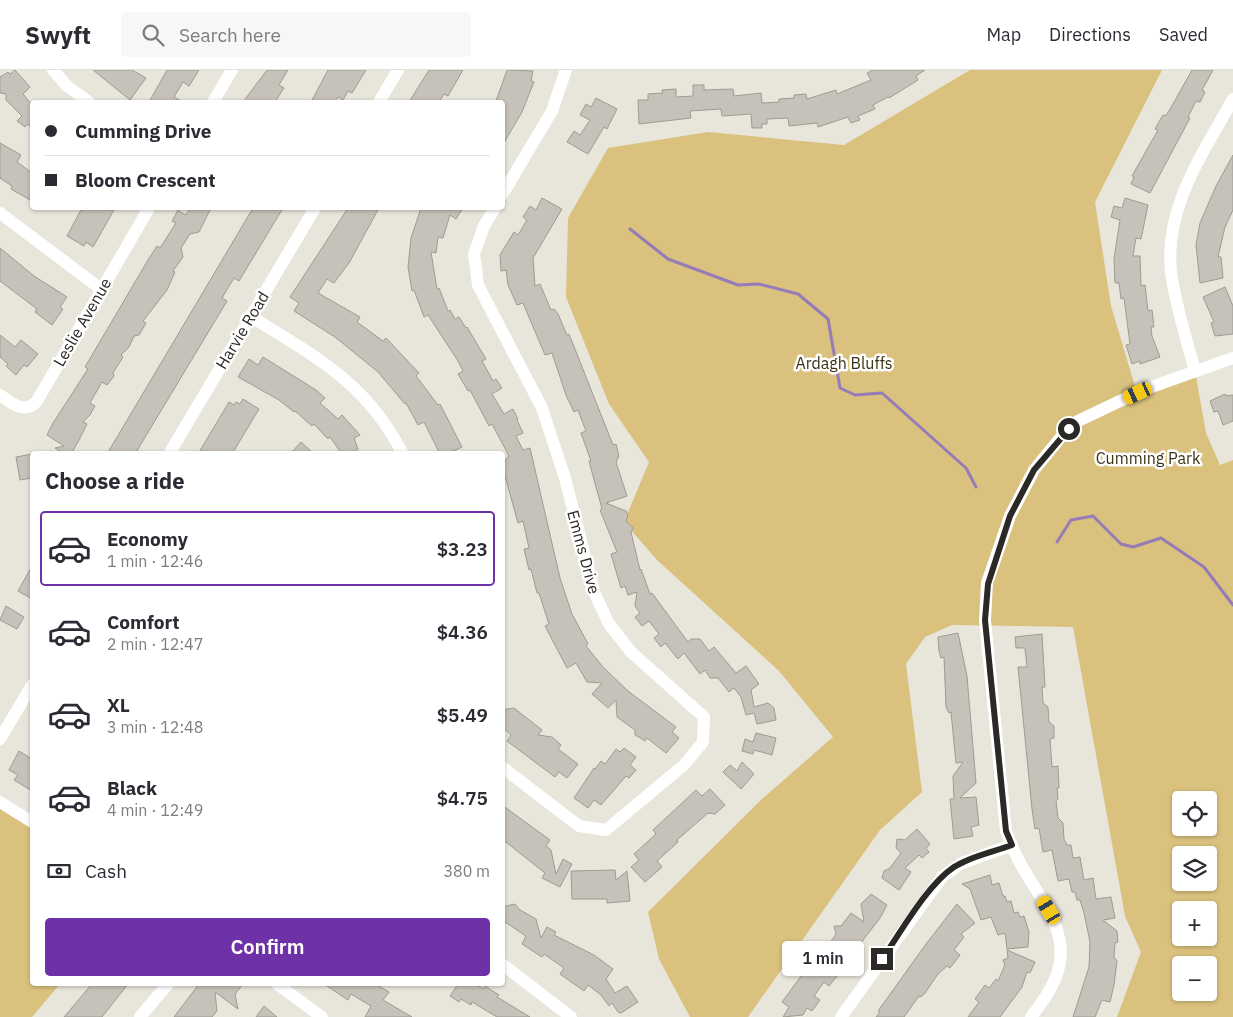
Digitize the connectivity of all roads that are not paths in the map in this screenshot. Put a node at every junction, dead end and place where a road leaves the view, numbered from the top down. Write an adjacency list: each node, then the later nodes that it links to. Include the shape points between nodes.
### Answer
1 (52, 70): 6 (street)
2 (232, 70): 7 (street)
3 (398, 70): 8 (street)
4 (566, 70): 9 (street, via 552,111)
5 (1233, 99): 17 (street, via 1179,201 1171,237 1172,279)
6 (86, 100)
7 (213, 100)
8 (380, 100)
9 (505, 190)
10 (148, 210): 14 (street, Leslie Avenue)
11 (315, 210): 15 (street, Harvie Road)
12 (494, 210): 23 (street, Emms Drive, via 474,254 478,285 542,408 565,478 594,592 609,624 631,652 704,717 703,742 684,765 606,830 579,826)
13 (0, 213): 14 (street)
14 (101, 289): 18 (street, Leslie Avenue, via 34,405 20,407)
15 (250, 316): 19 (street, Harvie Road); 20 (street, via 346,379 377,411)
16 (1233, 358): 17 (street)
17 (1195, 371): 26 (street, via 1143,390 1078,421 1034,470 1010,516 988,584 985,620 1006,831)
18 (0, 395)
19 (171, 451)
20 (401, 451)
21 (30, 688): 22 (street)
22 (0, 739)
23 (505, 769)
24 (0, 802): 25 (street)
25 (30, 821)
26 (1012, 845): 33 (street, via 962,862 940,879); 34 (street, via 1049,910 1060,939 1059,970)
27 (505, 966): 32 (street)
28 (166, 986): 30 (street)
29 (280, 986): 31 (street)
30 (140, 1017)
31 (322, 1017)
32 (571, 1017)
33 (841, 1017)
34 (1032, 1017)

